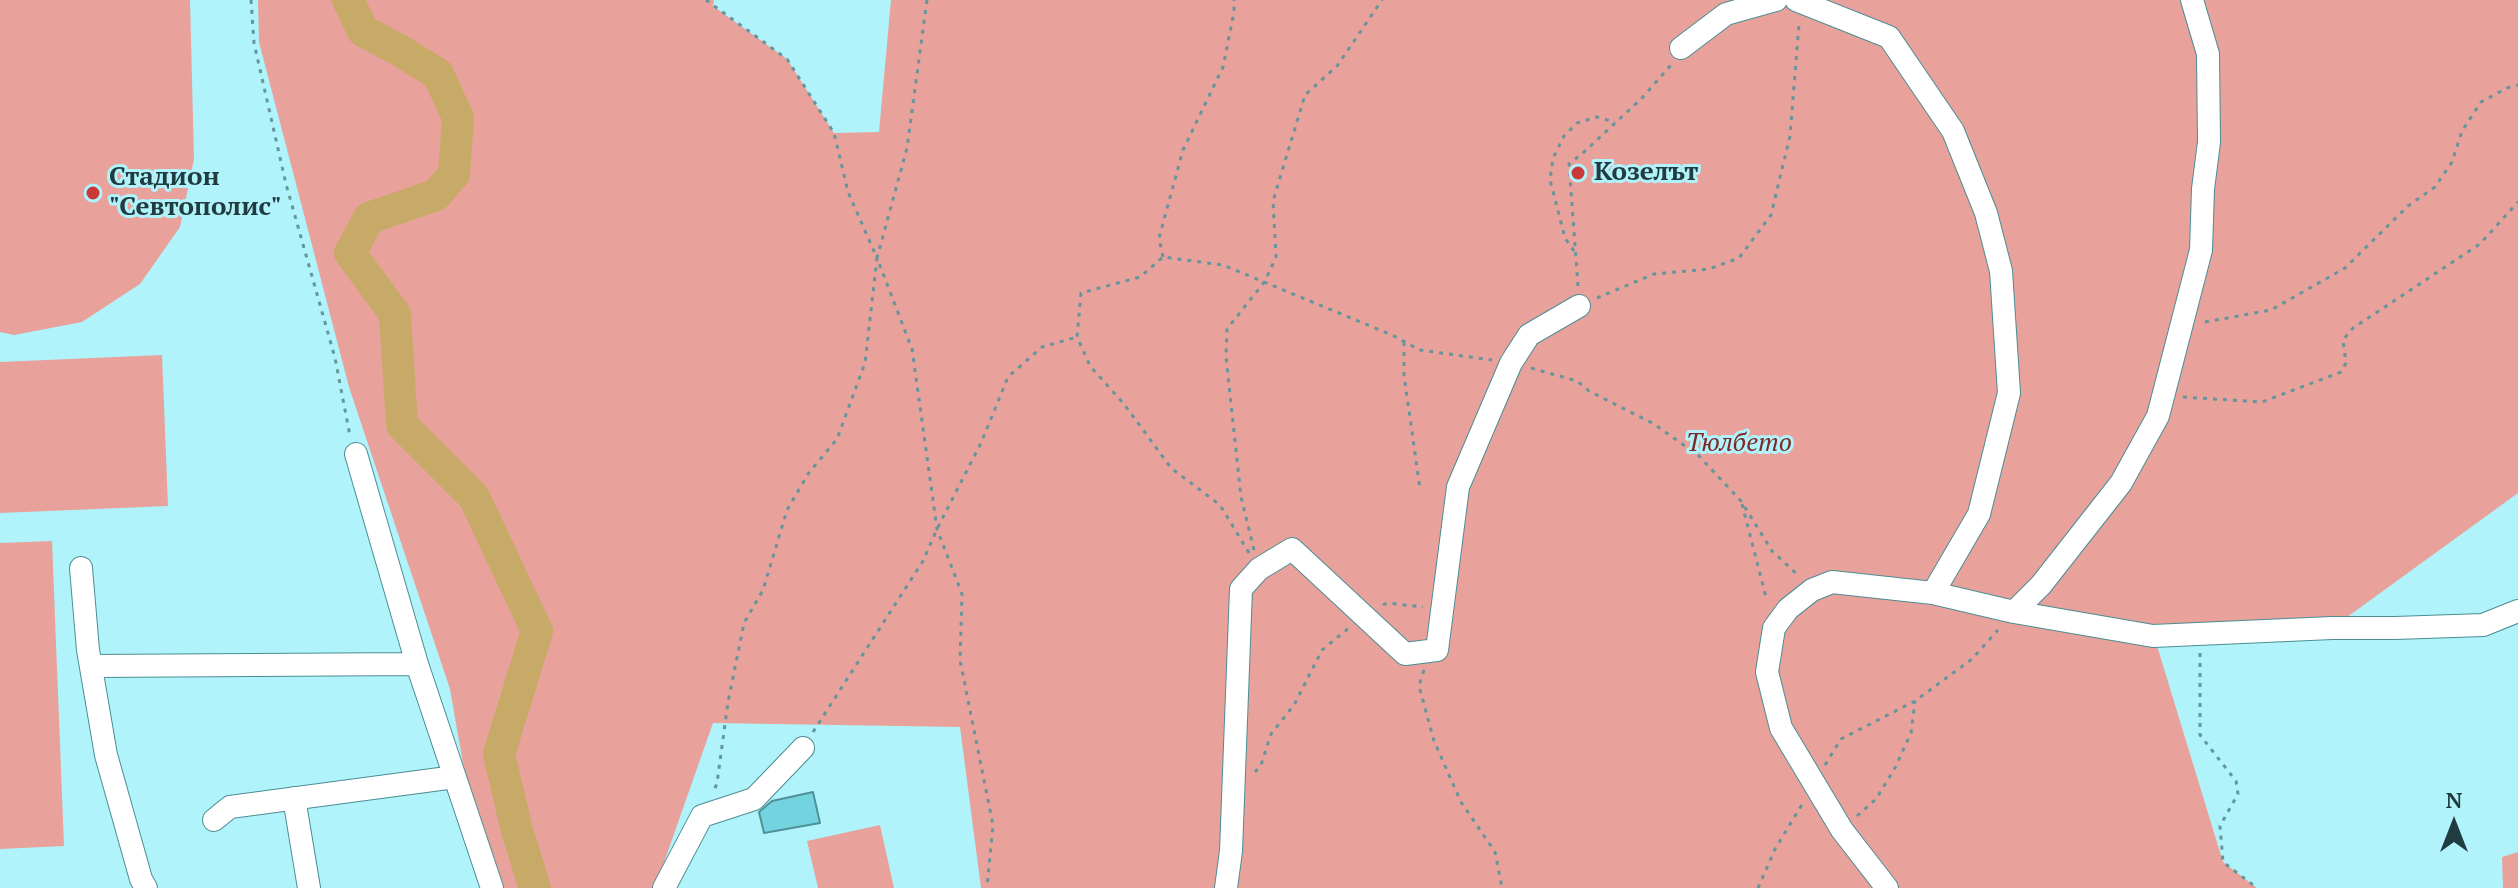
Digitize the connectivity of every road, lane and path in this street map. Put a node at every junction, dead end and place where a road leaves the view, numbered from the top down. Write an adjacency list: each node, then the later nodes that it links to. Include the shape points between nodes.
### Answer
1 (251, 0): 23 (path, via 254,43 286,184)
2 (706, 0): 15 (path, via 787,59 834,133 848,192)
3 (927, 0): 15 (path, via 907,148)
4 (1234, 0): 14 (path, via 1223,67 1183,150 1159,238)
5 (1382, 0): 16 (path, via 1337,66 1305,95 1273,201 1276,257)
6 (1776, 0): 9 (street, via 1726,14)
7 (2192, 0): 19 (street, via 2208,54 2209,142 2201,250)
8 (1798, 1): 17 (path, via 1790,136 1771,215 1739,258 1709,269 1654,274); 30 (street, via 1889,37 1953,131 1986,213 2001,271 2009,393 1979,514)
9 (1681, 48): 11 (path, via 1656,83)
10 (2518, 85): 19 (path, via 2481,102 2435,187 2345,268 2271,310 2196,323)
11 (1615, 122): 13 (path, via 1569,164); 13 (path, via 1596,117 1577,123 1553,158 1550,180 1565,238)
12 (2518, 202): 22 (path, via 2480,244 2353,328 2343,340 2346,363 2341,372 2262,402)
13 (1577, 254): 17 (path)
14 (1163, 257): 16 (path, via 1223,265); 18 (path, via 1140,277 1081,293)
15 (877, 258): 26 (path, via 912,349); 46 (path, via 865,363 837,439 787,510 763,590 744,623 717,783)
16 (1265, 281): 20 (path); 28 (path, via 1227,329 1226,357 1241,497)
17 (1579, 306): 21 (street, via 1529,335)
18 (1077, 337): 26 (path, via 1042,347 1008,377); 28 (path, via 1090,366 1171,468 1220,505)
19 (2178, 338): 22 (street)
20 (1404, 341): 21 (path, via 1420,350); 24 (path)
21 (1511, 363): 25 (path, via 1577,381 1654,424 1699,456); 31 (street, via 1458,487)
22 (2163, 396): 33 (street, via 2158,416 2121,483)
23 (356, 454): 38 (street)
24 (1420, 489)
25 (1741, 501): 29 (path, via 1772,551); 35 (path)
26 (937, 529): 41 (path, via 923,561); 53 (path, via 962,594 960,660 993,825)
27 (81, 568): 39 (street)
28 (1259, 569): 34 (street, via 1292,549); 44 (street, via 1241,589)
29 (1812, 590): 30 (street, via 1832,582); 35 (street)
30 (1933, 593): 33 (street)
31 (1442, 609): 34 (path, via 1387,603); 37 (street, via 1437,650)
32 (2518, 611): 36 (street, via 2483,625)
33 (2014, 612): 36 (street, via 2153,636); 40 (path, via 1972,659)
34 (1364, 616): 37 (street, via 1405,654); 44 (path, via 1322,650 1294,705 1271,734 1261,765)
35 (1774, 628): 43 (street, via 1767,672 1781,728)
36 (2200, 634): 58 (path, via 2200,735 2236,781 2238,794 2220,826 2223,862)
37 (1429, 651): 55 (path, via 1419,686 1434,741 1461,802 1495,852)
38 (417, 664): 39 (street); 42 (street)
39 (91, 666): 49 (street, via 106,755)
40 (1915, 701): 43 (path, via 1841,739); 48 (path, via 1911,733 1895,768 1876,799)
41 (803, 748): 46 (street, via 754,799)
42 (455, 777): 45 (street); 51 (street)
43 (1814, 783): 48 (street); 56 (path)
44 (1233, 796): 54 (street)
45 (294, 798): 47 (street, via 230,807); 50 (street)
46 (702, 816): 52 (street)
47 (214, 820)
48 (1842, 830): 57 (street)
49 (146, 888)
50 (309, 888)
51 (492, 888)
52 (664, 888)
53 (987, 888)
54 (1226, 888)
55 (1502, 888)
56 (1758, 888)
57 (1887, 888)
58 (2257, 888)

